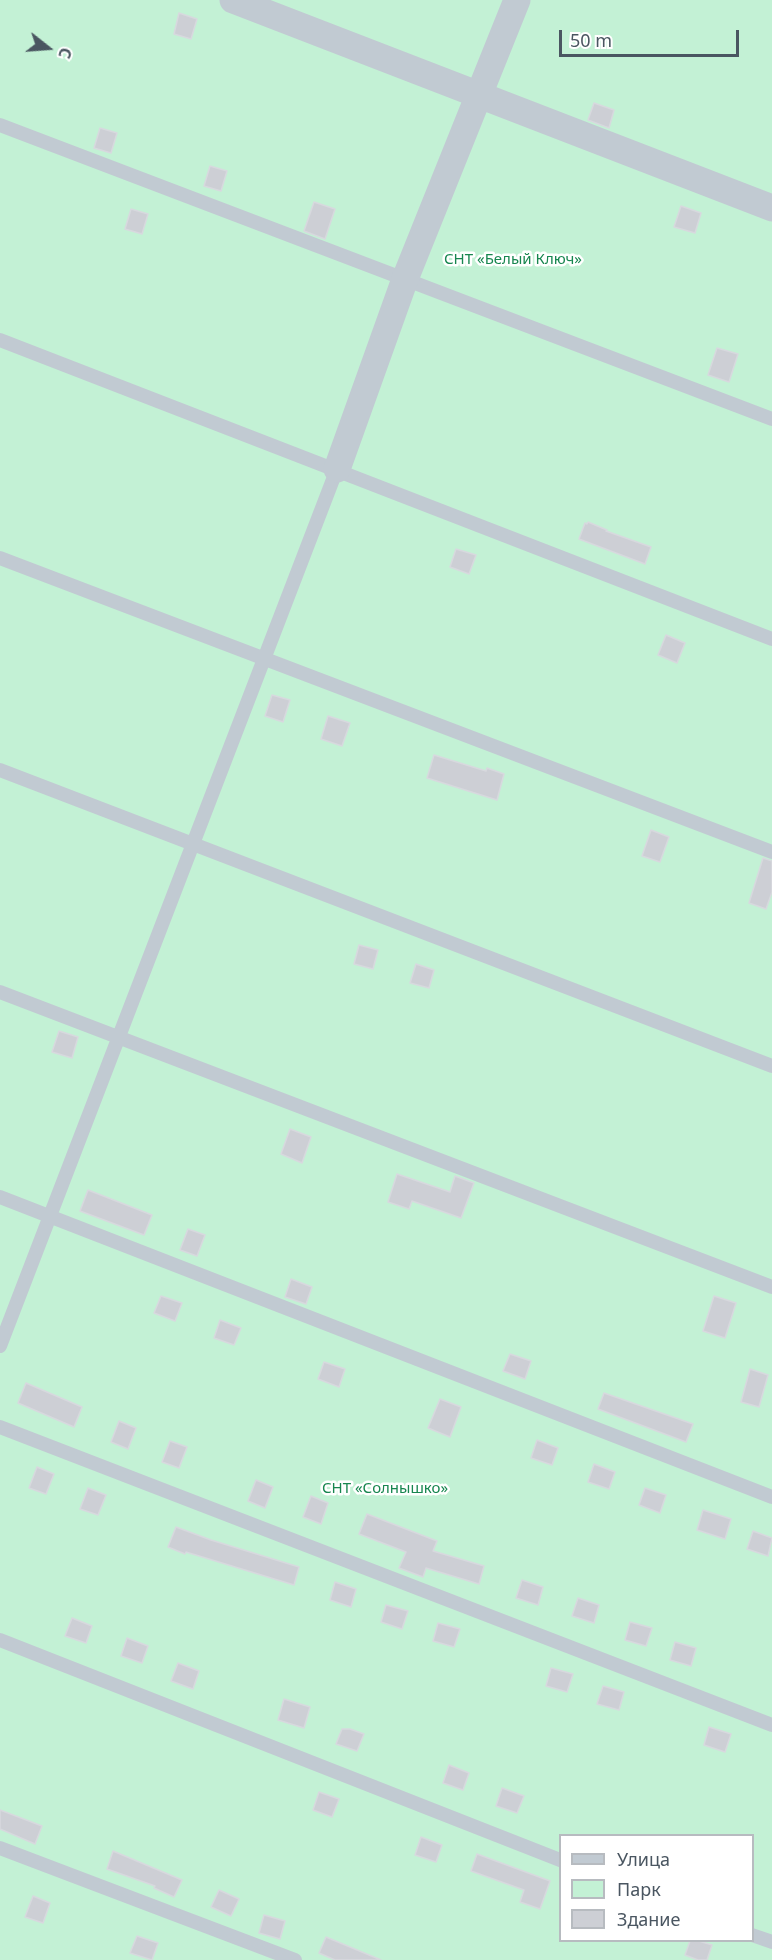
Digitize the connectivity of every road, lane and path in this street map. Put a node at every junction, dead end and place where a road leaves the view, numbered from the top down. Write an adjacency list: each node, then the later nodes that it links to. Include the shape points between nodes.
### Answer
1 (233, 0): 3 (street)
2 (517, 0): 3 (street)
3 (480, 95): 5 (street); 6 (street)
4 (0, 125): 6 (lane)
5 (772, 208)
6 (405, 279): 8 (lane); 9 (street)
7 (0, 340): 9 (lane)
8 (772, 419)
9 (337, 469): 11 (lane); 12 (lane)
10 (0, 558): 12 (lane)
11 (772, 639)
12 (264, 658): 14 (lane); 15 (lane)
13 (0, 770): 14 (lane)
14 (193, 844): 17 (lane); 18 (lane)
15 (772, 852)
16 (0, 992): 17 (lane)
17 (118, 1037): 20 (lane); 21 (lane)
18 (772, 1066)
19 (0, 1197): 20 (lane)
20 (50, 1216): 22 (lane); 24 (lane)
21 (772, 1287)
22 (0, 1346)
23 (0, 1427): 26 (lane)
24 (772, 1497)
25 (0, 1641): 28 (lane)
26 (772, 1725)
27 (0, 1848): 31 (lane)
28 (559, 1859)
29 (754, 1935): 30 (lane)
30 (772, 1942)
31 (295, 1960)

